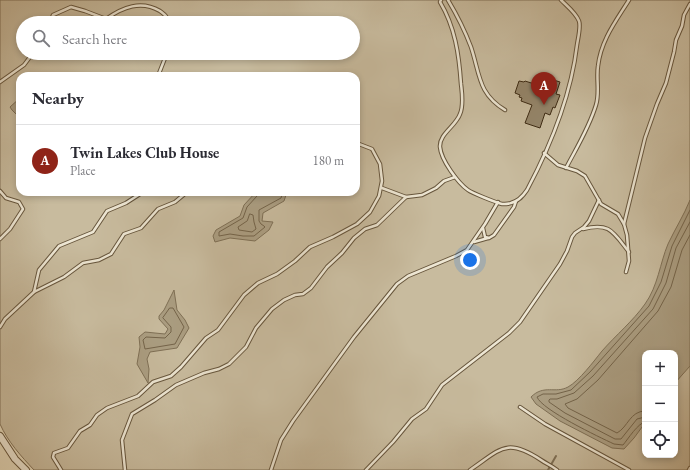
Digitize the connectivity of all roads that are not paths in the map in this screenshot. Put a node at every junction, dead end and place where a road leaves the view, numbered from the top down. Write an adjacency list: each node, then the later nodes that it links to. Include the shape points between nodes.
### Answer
1 (441, 0): 18 (lane, via 456,42 461,73 461,113 456,123 441,139 440,147)
2 (448, 0): 14 (lane, via 471,48 481,86 492,100)
3 (561, 0): 16 (lane, via 579,22 578,38 571,82)
4 (629, 0): 17 (lane, via 606,37 600,52 596,103 589,125)
5 (690, 4): 27 (lane, via 684,14 666,83 645,138)
6 (53, 16): 7 (lane, via 71,7)
7 (97, 16)
8 (111, 16): 9 (lane, via 139,2 155,6)
9 (167, 16)
10 (28, 60): 13 (lane)
11 (164, 60): 12 (lane)
12 (160, 72)
13 (0, 82)
14 (506, 110)
15 (360, 144): 19 (lane, via 372,149 380,164)
16 (544, 154): 17 (lane); 25 (lane, via 527,190)
17 (566, 168): 24 (lane, via 586,176)
18 (455, 176): 23 (lane, via 422,195); 26 (lane, via 469,191)
19 (382, 188): 23 (lane); 42 (lane, via 370,212 357,224 333,238 310,247 295,261 258,283 244,295 218,330 206,338 171,376 153,382 138,396 106,408 97,415 90,425 80,431 68,448 54,453 53,457)
20 (0, 191): 31 (lane, via 6,198 19,202 23,209)
21 (137, 196): 35 (lane, via 107,211 93,232 59,246 38,270)
22 (182, 196): 35 (lane, via 158,210 141,228 124,234 111,254 99,260 83,263 64,277)
23 (406, 197): 43 (lane, via 377,225 365,229 354,238 311,288 303,294 284,300 272,309 256,328 246,347 229,364 176,385 132,414 122,440)
24 (599, 200): 27 (lane, via 607,208 614,210); 29 (lane, via 594,214)
25 (516, 201): 26 (lane, via 502,204); 30 (lane, via 500,228)
26 (498, 202): 28 (lane)
27 (624, 224): 33 (lane)
28 (483, 227): 30 (lane, via 485,236); 32 (lane)
29 (582, 229): 33 (lane, via 599,226 605,228 616,236); 45 (lane, via 572,237 560,264 520,322 442,385 426,409 412,419)
30 (489, 238): 32 (lane)
31 (0, 239)
32 (473, 242): 44 (lane, via 467,250 408,276 397,284 292,421 281,440)
33 (629, 252): 34 (lane)
34 (626, 272)
35 (34, 292): 36 (lane)
36 (5, 319): 37 (lane); 38 (lane)
37 (0, 321)
38 (0, 327)
39 (520, 407): 48 (lane, via 545,424)
40 (0, 436): 41 (street, via 15,459)
41 (26, 470)
42 (61, 470)
43 (125, 470)
44 (271, 470)
45 (366, 470)
46 (470, 470): 47 (lane, via 503,448 516,447)
47 (557, 470)
48 (629, 470)

